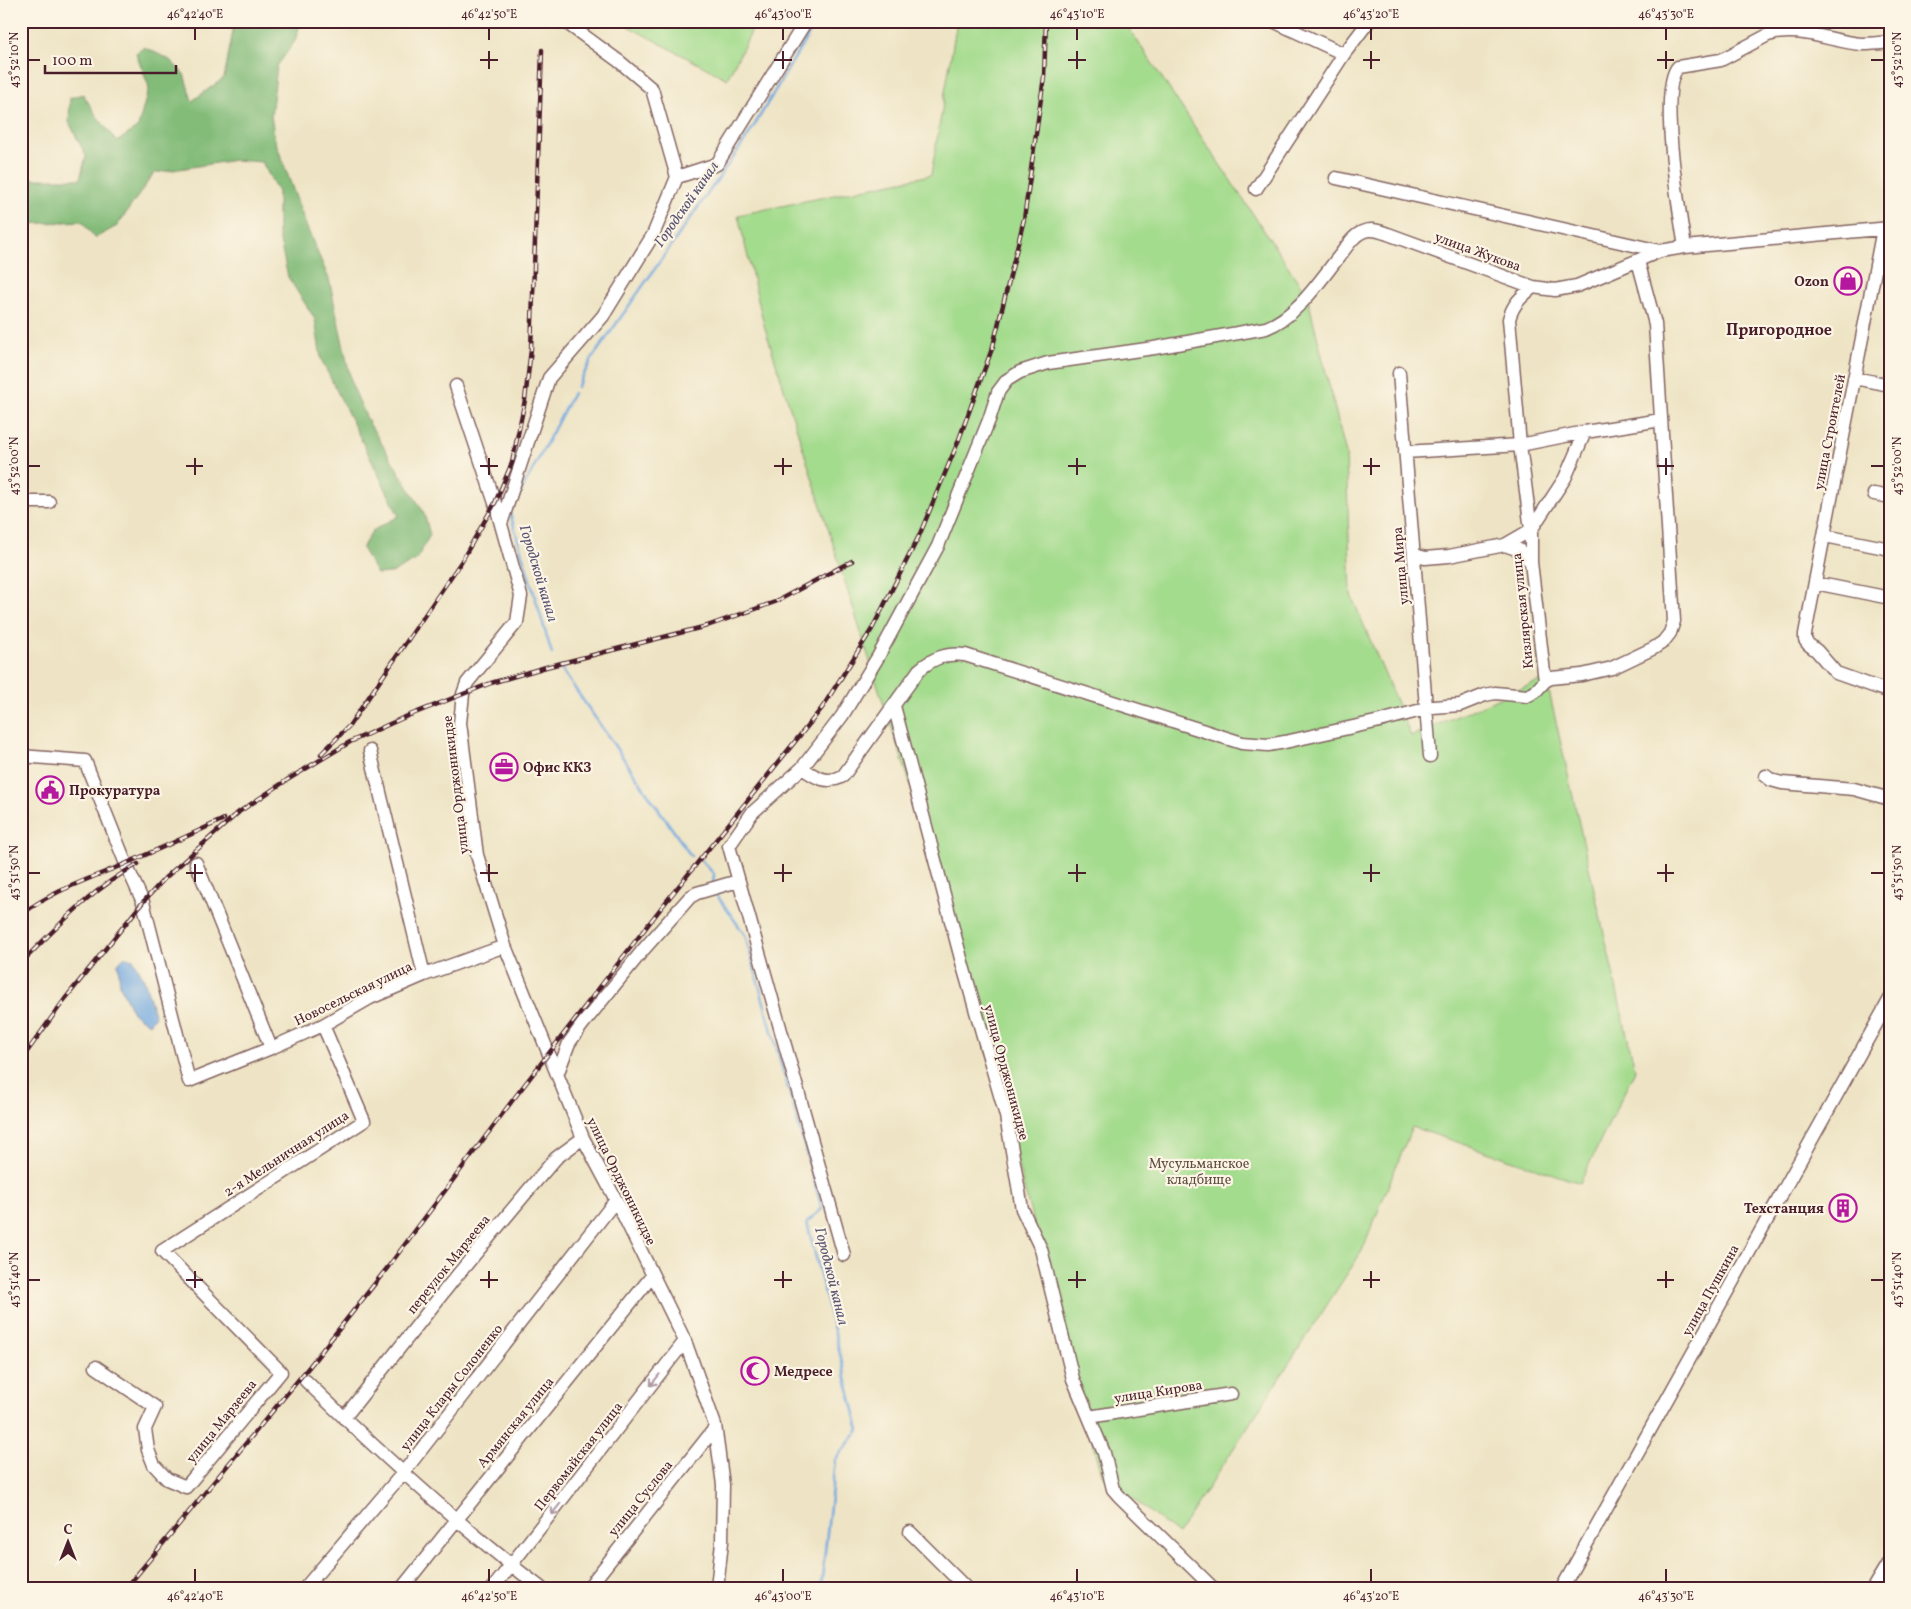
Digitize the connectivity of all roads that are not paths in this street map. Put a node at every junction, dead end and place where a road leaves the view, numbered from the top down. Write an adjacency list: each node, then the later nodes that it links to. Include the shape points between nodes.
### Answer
1 (560, 21): 7 (street, via 652,89)
2 (806, 21): 7 (street, via 717,164)
3 (1273, 21): 6 (street)
4 (1369, 21): 6 (street)
5 (1890, 42): 11 (street, via 1861,44 1794,32 1776,32 1721,60 1678,67 1673,75 1670,100 1673,162)
6 (1344, 54): 9 (street)
7 (678, 176): 27 (street, via 653,235 603,316 549,378)
8 (1336, 178): 12 (street, улица Жукова)
9 (1256, 189)
10 (1887, 228): 11 (street, улица Жукова); 16 (street, улица Строителей)
11 (1684, 248): 12 (street, улица Жукова)
12 (1660, 252): 13 (street, улица Жукова)
13 (1638, 261): 14 (street, улица Жукова, via 1577,286 1555,290); 19 (street, via 1655,324)
14 (1533, 288): 21 (street, Кизлярская улица, via 1511,309 1509,319); 43 (street, улица Жукова, via 1388,234 1368,230 1355,236 1310,292 1277,324 1154,348 1048,363 1007,380 998,392 938,546 852,700)
15 (1399, 373): 22 (street, улица Мира)
16 (1854, 378): 17 (street); 29 (street, улица Строителей)
17 (1890, 385)
18 (456, 386): 27 (street, улица Орджоникидзе)
19 (1661, 420): 20 (street); 36 (street, via 1674,621 1670,633 1654,648 1612,668)
20 (1585, 432): 21 (street); 28 (street, via 1565,478)
21 (1520, 445): 22 (street); 28 (street, Кизлярская улица)
22 (1405, 452): 32 (street, улица Мира)
23 (1874, 494): 24 (street)
24 (1890, 497)
25 (21, 502): 26 (street)
26 (50, 502)
27 (501, 524): 48 (street, улица Орджоникидзе, via 522,596 516,622 467,683 460,723 477,854)
28 (1530, 530): 30 (street); 33 (street, Кизлярская улица)
29 (1824, 536): 31 (street); 34 (street, улица Строителей)
30 (1505, 545): 32 (street, via 1449,556 1425,558); 33 (street, via 1519,550)
31 (1890, 549)
32 (1415, 555): 39 (street, улица Мира)
33 (1531, 562): 36 (street, Кизлярская улица)
34 (1815, 583): 35 (street); 37 (street, улица Строителей, via 1805,640 1836,674)
35 (1890, 598)
36 (1545, 681): 39 (street, via 1527,696 1495,693 1460,705)
37 (1890, 692)
38 (894, 706): 39 (street, via 919,670 943,655 954,654 1242,743 1268,745 1285,742); 43 (street, via 843,776 826,780); 63 (street, улица Орджоникидзе, via 1006,1116 1022,1209 1040,1249 1073,1379)
39 (1427, 708): 42 (street, улица Мира)
40 (370, 751): 49 (street)
41 (21, 756): 52 (street, Новосельская улица, via 85,761 143,902 188,1080)
42 (1430, 756)
43 (802, 768): 47 (street, via 752,813 728,846)
44 (1766, 776): 45 (street, via 1782,783 1854,789)
45 (1890, 799)
46 (196, 863): 52 (street)
47 (738, 881): 53 (street, via 690,897 582,1025 569,1043); 57 (street)
48 (505, 946): 49 (street, Новосельская улица); 53 (street, улица Орджоникидзе)
49 (424, 975): 51 (street, Новосельская улица, via 370,998)
50 (1888, 1004): 79 (street, улица Пушкина)
51 (323, 1025): 52 (street, Новосельская улица); 56 (street, 2-я Мельничная улица, via 364,1121)
52 (271, 1048)
53 (557, 1075): 54 (street, улица Орджоникидзе)
54 (583, 1138): 55 (street, улица Орджоникидзе); 64 (street, переулок Марзеева, via 556,1158 531,1187)
55 (616, 1200): 58 (street, улица Орджоникидзе); 66 (street, улица Клары Солоненко)
56 (162, 1251): 60 (street, улица Марзеева, via 281,1372 186,1487 167,1478 154,1466 145,1430 154,1407)
57 (844, 1255)
58 (652, 1276): 59 (street, улица Орджоникидзе); 67 (street, Армянская улица)
59 (685, 1342): 65 (street, улица Орджоникидзе); 70 (street, Первомайская улица, one-way to 70)
60 (96, 1367)
61 (306, 1381): 64 (street)
62 (1231, 1394): 63 (street, улица Кирова)
63 (1089, 1417): 78 (street, улица Орджоникидзе, via 1104,1453 1113,1489)
64 (344, 1418): 66 (street)
65 (715, 1428): 75 (street, улица Суслова); 76 (street, улица Орджоникидзе, via 723,1485)
66 (403, 1473): 67 (street); 71 (street, улица Клары Солоненко)
67 (456, 1518): 70 (street); 72 (street, Армянская улица)
68 (910, 1532): 77 (street)
69 (1890, 1560): 80 (street)
70 (512, 1566): 73 (street, Первомайская улица); 74 (street)
71 (306, 1588)
72 (402, 1588)
73 (493, 1588)
74 (541, 1588)
75 (588, 1588)
76 (717, 1588)
77 (966, 1588)
78 (1213, 1588)
79 (1562, 1588)
80 (1874, 1588)

